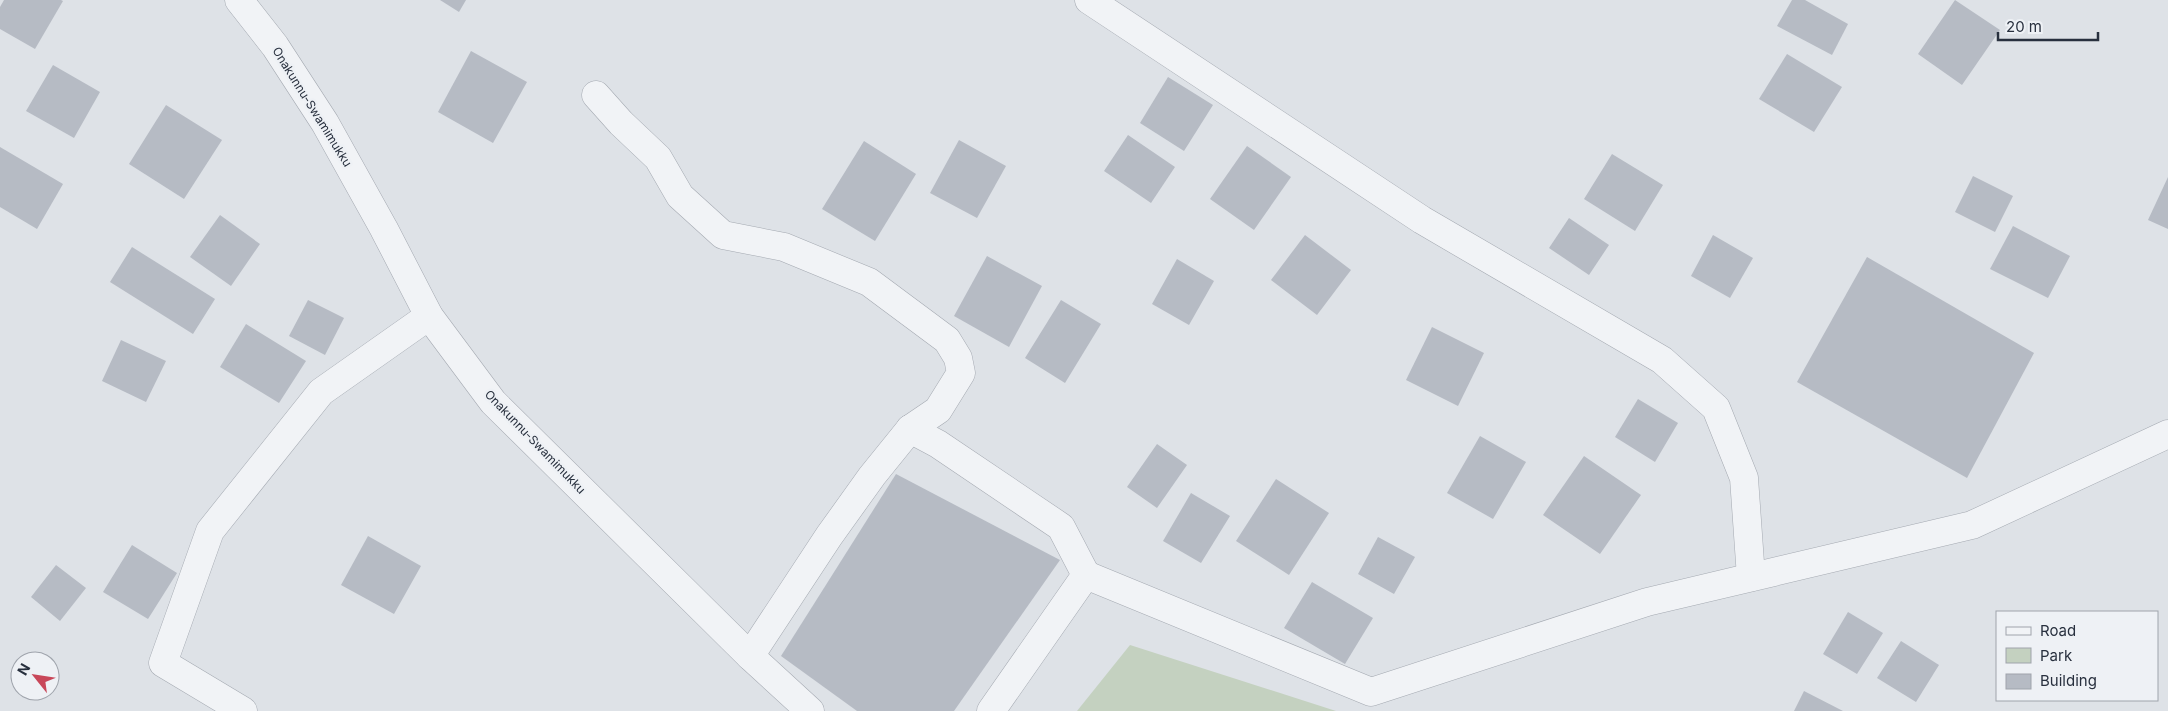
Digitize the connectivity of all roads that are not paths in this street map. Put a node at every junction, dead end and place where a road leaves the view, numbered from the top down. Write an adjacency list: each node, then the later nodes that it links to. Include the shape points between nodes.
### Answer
1 (238, 0): 4 (street, Onakunnu-Swamimukku, via 275,46 325,123)
2 (1090, 0): 8 (street, via 1422,220 1662,360 1716,408 1744,478)
3 (596, 95): 5 (street, via 620,123 658,158 680,196 722,235 784,247 869,282 947,340 958,358 961,372 938,410)
4 (429, 316): 9 (street, Onakunnu-Swamimukku, via 492,402); 10 (street, via 321,392 210,532 164,663)
5 (910, 429): 7 (street, via 938,444 1060,527); 9 (street, via 829,536)
6 (2168, 434): 8 (street, via 1972,525)
7 (1086, 575): 8 (street, via 1372,692 1647,602); 12 (street)
8 (1751, 577)
9 (750, 656): 11 (street, Onakunnu-Swamimukku)
10 (244, 711)
11 (810, 711)
12 (991, 711)

